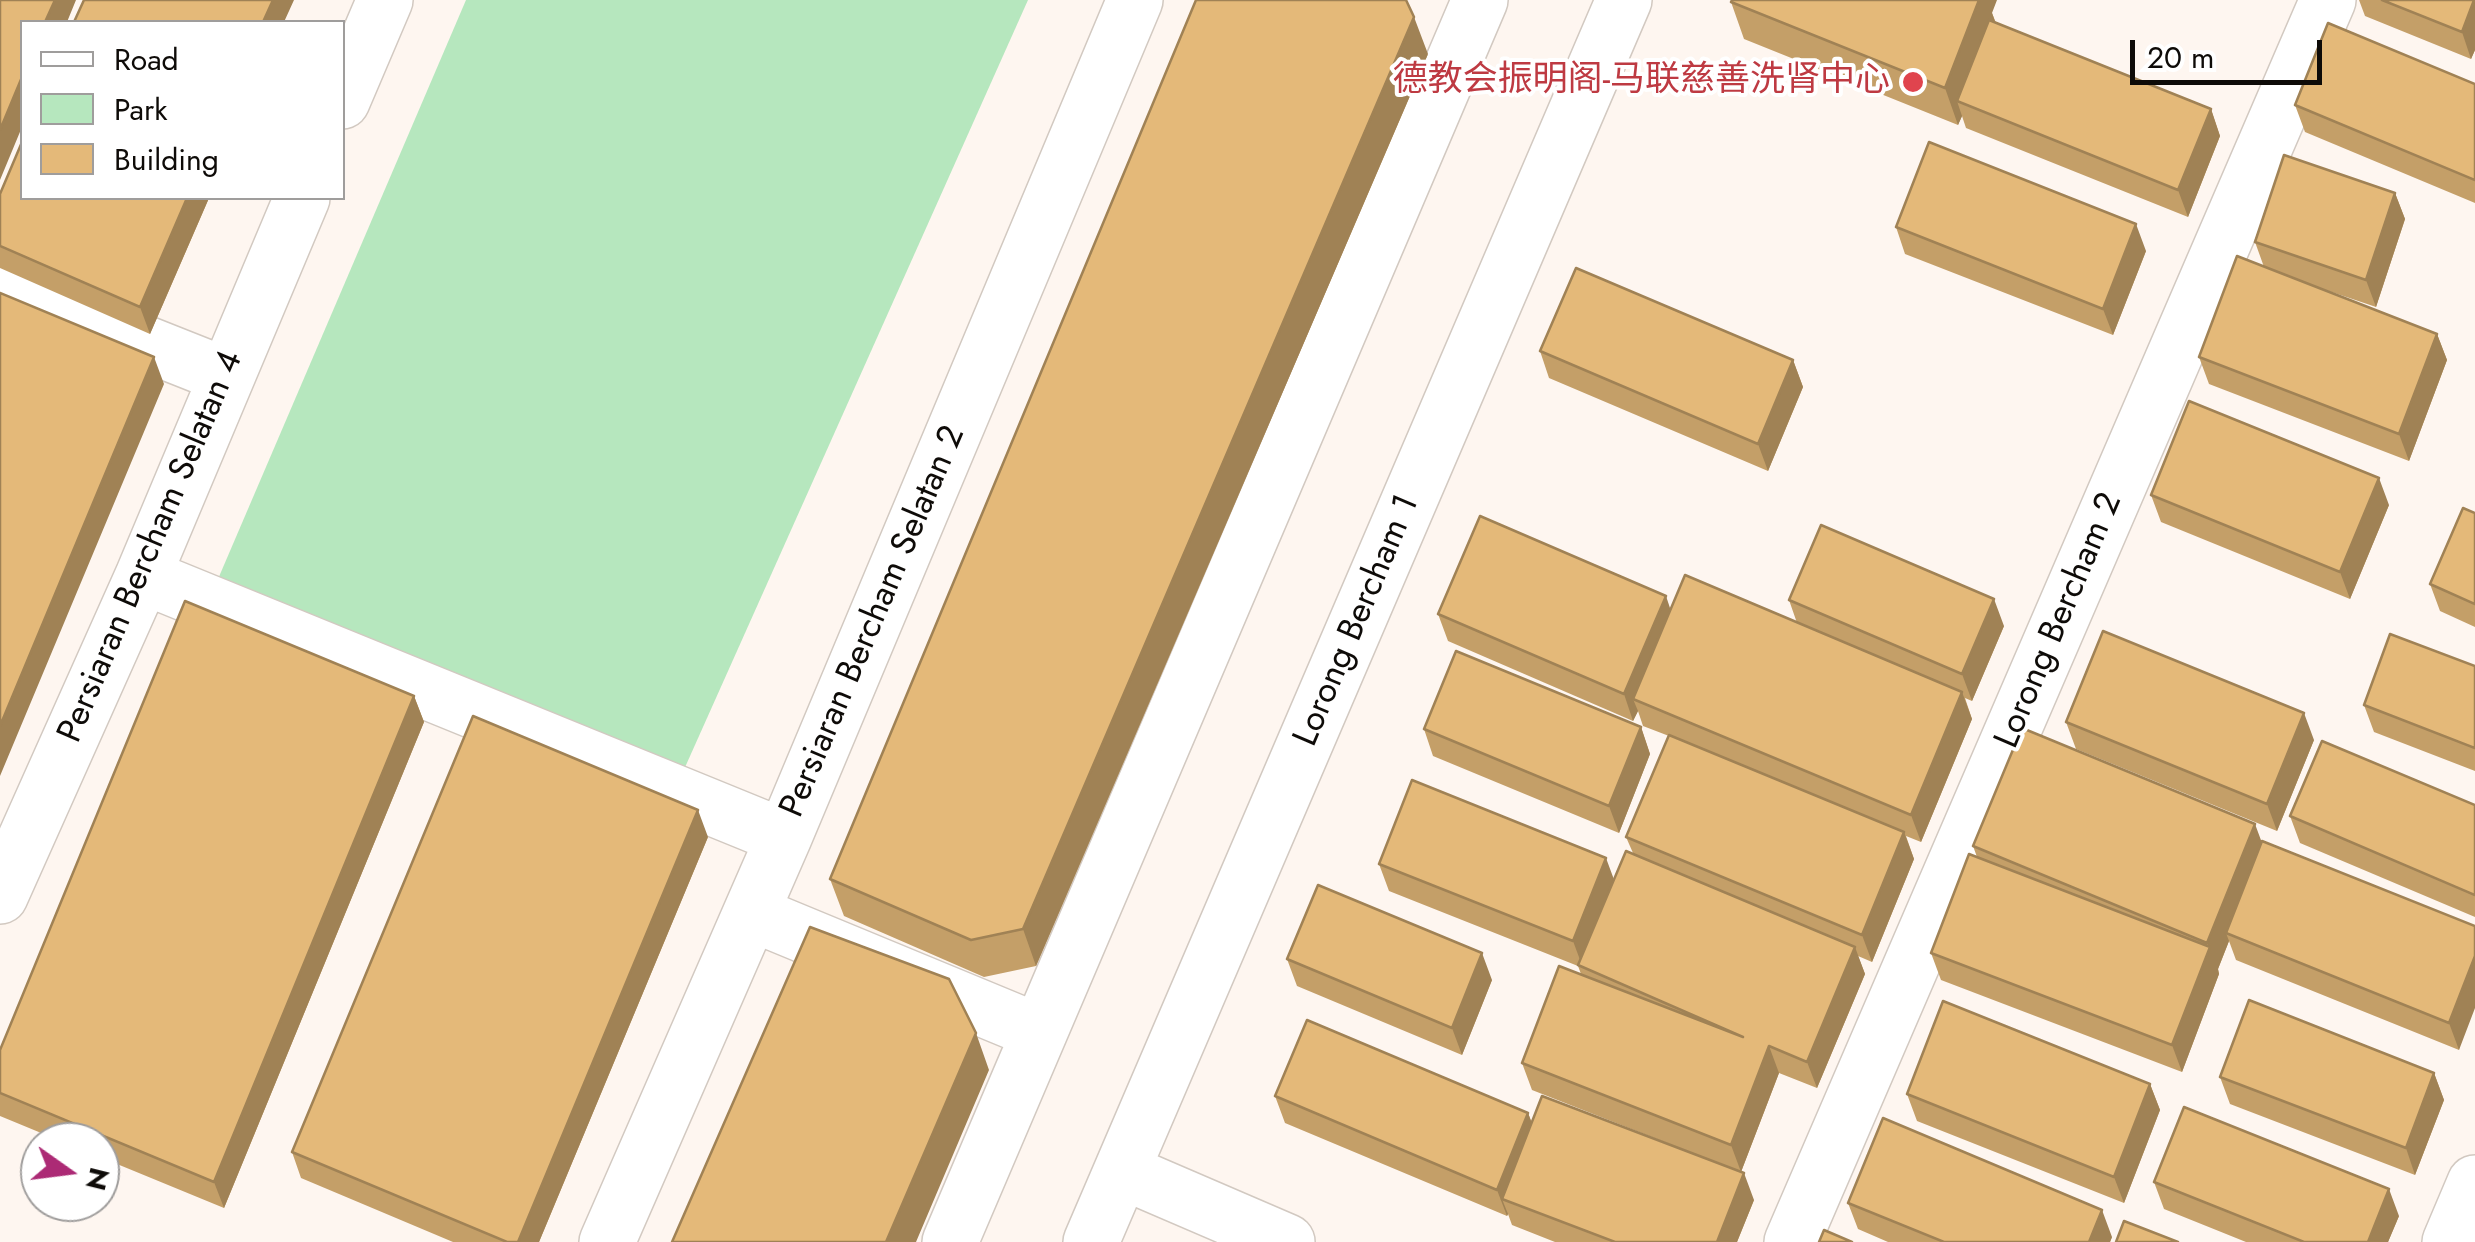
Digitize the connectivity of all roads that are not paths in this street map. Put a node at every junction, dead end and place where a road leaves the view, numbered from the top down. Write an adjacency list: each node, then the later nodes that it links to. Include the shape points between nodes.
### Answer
1 (385, 0): 6 (street)
2 (1135, 0): 11 (street, Persiaran Bercham Selatan 2)
3 (1624, 0): 15 (street, Lorong Bercham 1)
4 (2328, 0): 21 (street, Lorong Bercham 2)
5 (1467, 4): 14 (street)
6 (345, 94)
7 (301, 200): 9 (street, Persiaran Bercham Selatan 4)
8 (0, 286): 9 (street)
9 (227, 376): 10 (street, Persiaran Bercham Selatan 4)
10 (143, 576): 11 (street); 12 (street, Persiaran Bercham Selatan 4)
11 (784, 838): 13 (street, Persiaran Bercham Selatan 2)
12 (0, 896)
13 (751, 913): 14 (street); 17 (street, Persiaran Bercham Selatan 2)
14 (1040, 1032): 18 (street)
15 (1122, 1171): 19 (street, Lorong Bercham 1); 20 (street)
16 (2475, 1183): 22 (street)
17 (607, 1242)
18 (950, 1242)
19 (1091, 1242)
20 (1287, 1242)
21 (1792, 1242)
22 (2450, 1242)

